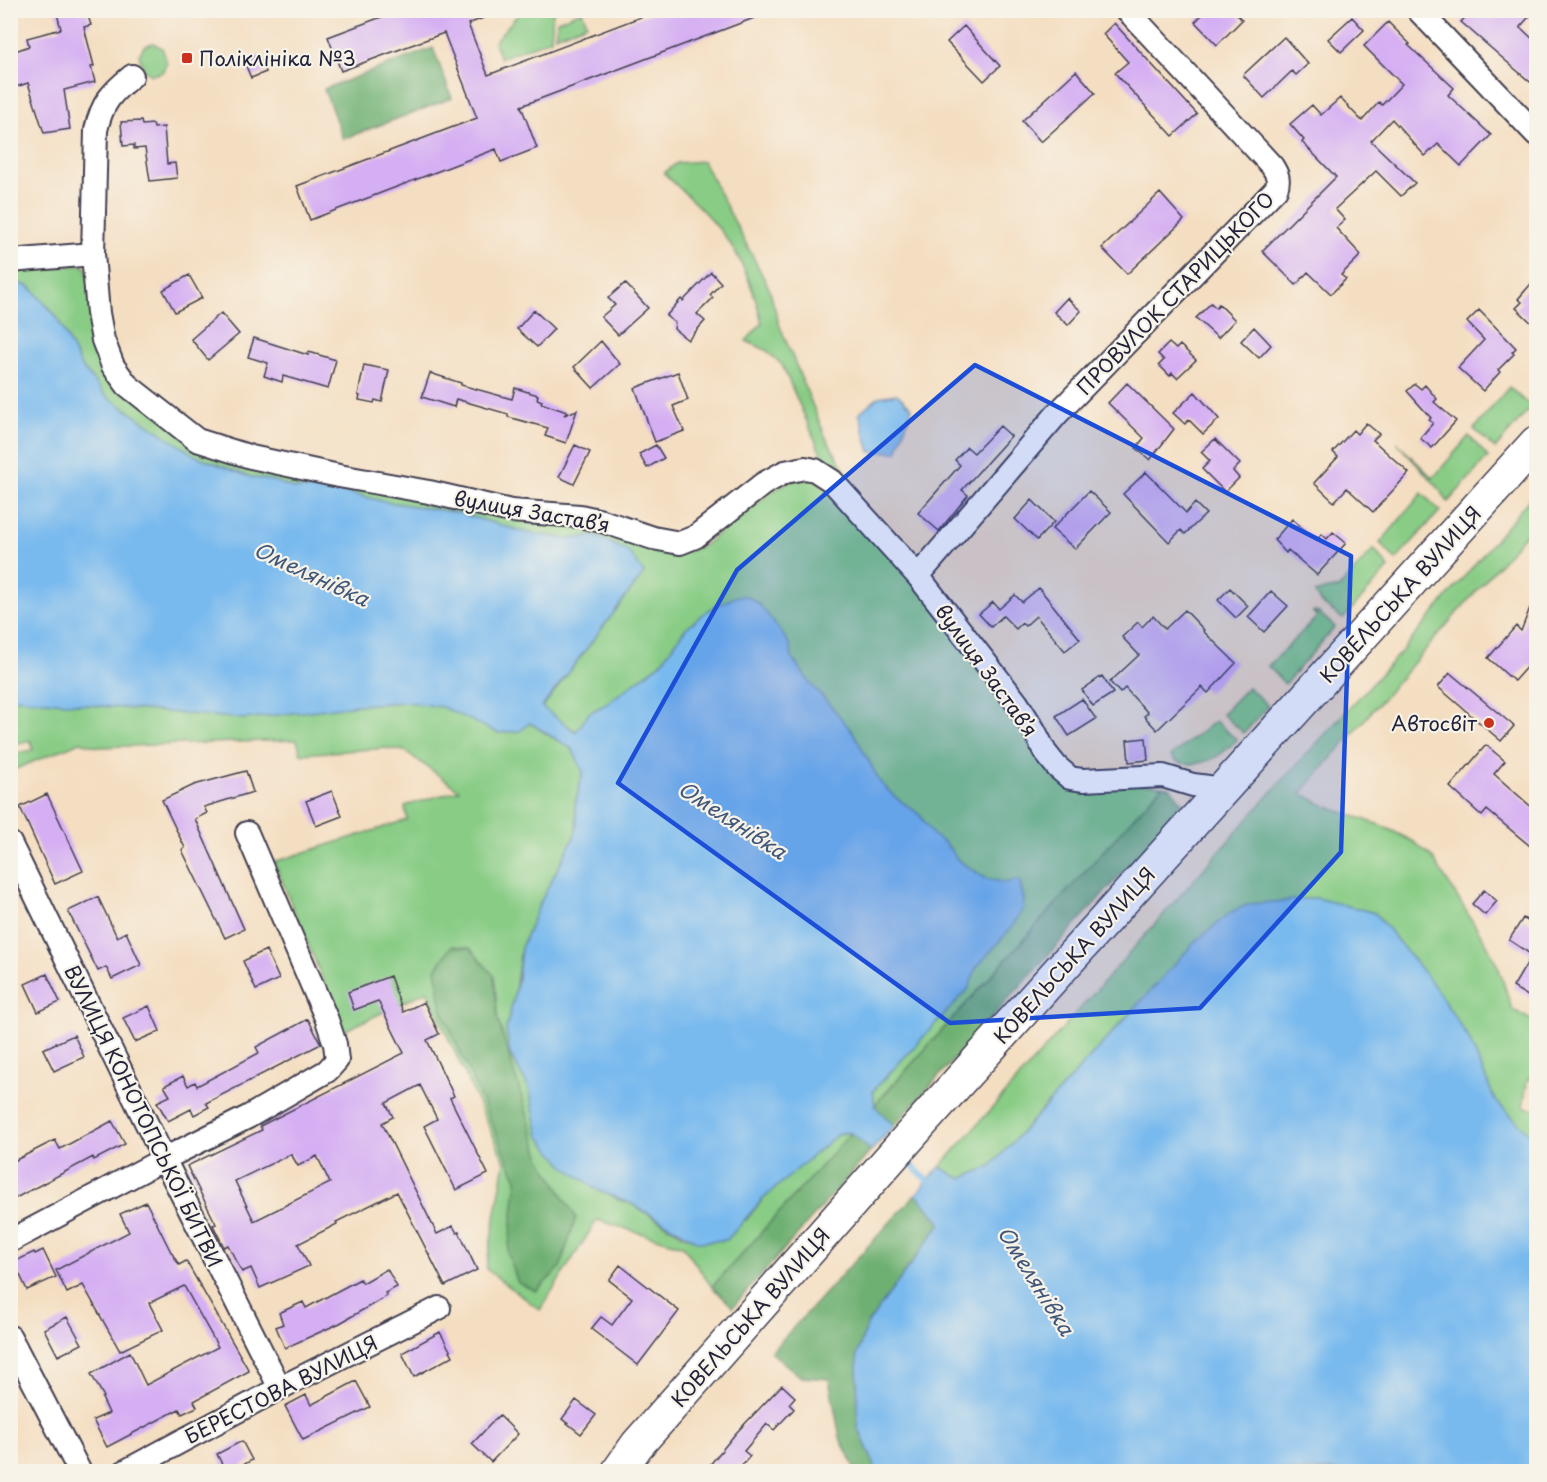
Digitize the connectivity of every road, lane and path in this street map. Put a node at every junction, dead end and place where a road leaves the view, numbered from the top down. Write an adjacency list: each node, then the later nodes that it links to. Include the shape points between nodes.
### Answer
1 (1126, 10): 8 (street, ПРОВУЛОК СТАРИЦЬКОГО, via 1272,166 1279,182 1057,414)
2 (1418, 10): 4 (street)
3 (132, 76): 5 (street, via 106,101 96,130)
4 (1536, 134)
5 (93, 254): 6 (street); 8 (street, вулиця Заставʼя, via 98,314 112,366 127,385 197,440 251,457 511,511 591,518 680,543 695,537 763,484 785,472 805,468 832,481)
6 (10, 261)
7 (1533, 454): 9 (main road, КОВЕЛЬСЬКА ВУЛИЦЯ)
8 (918, 576): 9 (street, вулиця Заставʼя, via 1017,704 1045,752 1070,778 1163,776)
9 (1224, 789): 19 (main road, КОВЕЛЬСЬКА ВУЛИЦЯ, via 925,1119)
10 (247, 833): 12 (street, via 327,1020 337,1060 327,1071 248,1117)
11 (10, 843): 12 (street, ВУЛИЦЯ КОНОТОПСЬКОЇ БИТВИ)
12 (164, 1159): 13 (street); 16 (street, ВУЛИЦЯ КОНОТОПСЬКОЇ БИТВИ)
13 (10, 1241)
14 (439, 1308): 16 (street, БЕРЕСТОВА ВУЛИЦЯ)
15 (10, 1337): 17 (street)
16 (280, 1388): 18 (street, БЕРЕСТОВА ВУЛИЦЯ)
17 (80, 1472)
18 (124, 1472)
19 (618, 1472)

